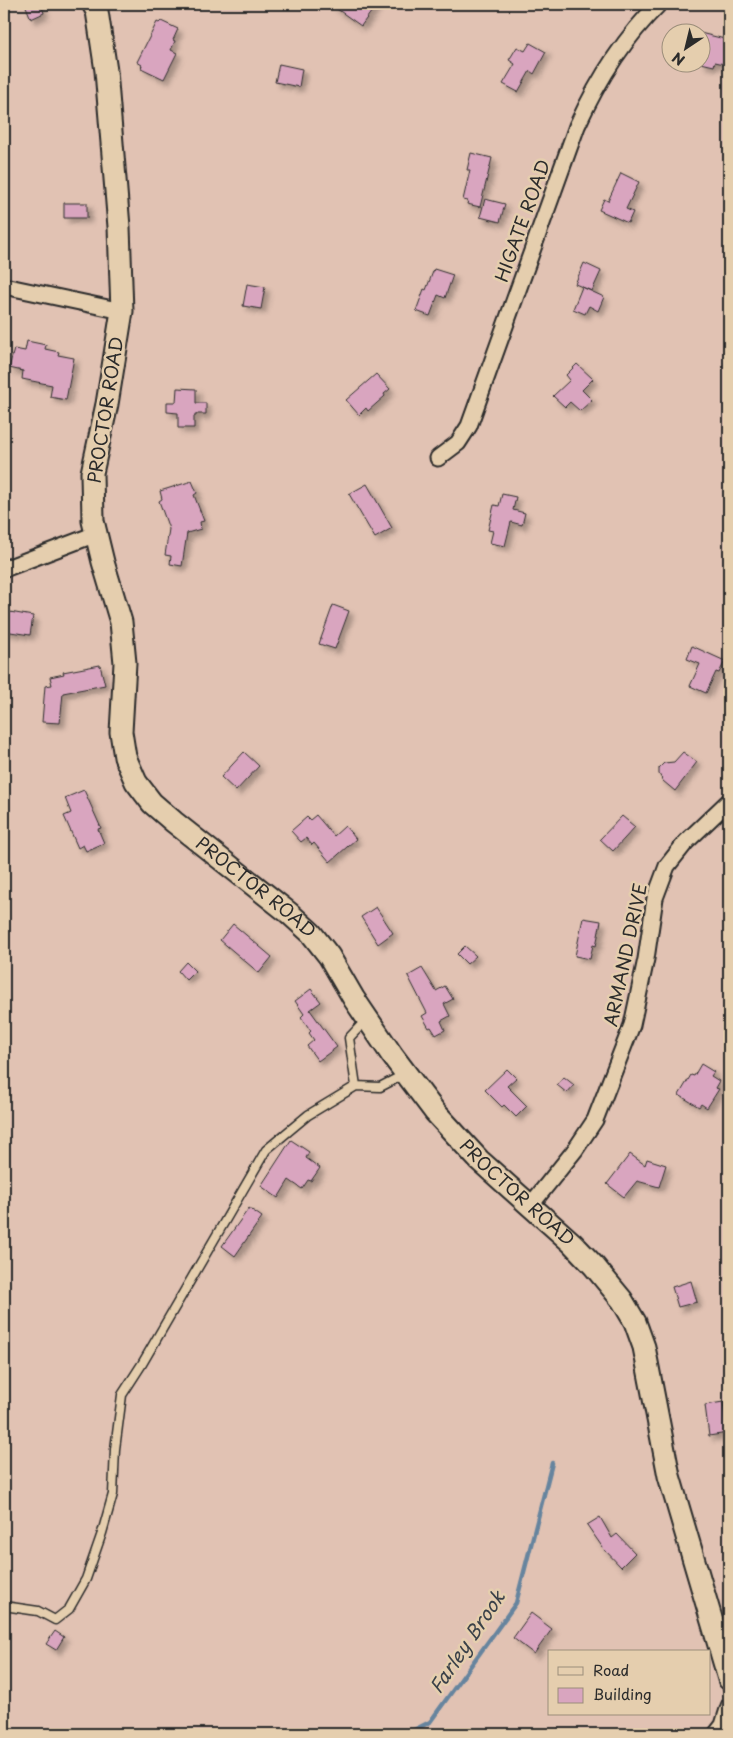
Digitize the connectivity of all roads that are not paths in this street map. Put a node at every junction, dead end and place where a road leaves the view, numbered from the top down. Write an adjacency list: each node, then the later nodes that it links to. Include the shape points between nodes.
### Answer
1 (93, 4): 4 (main road, PROCTOR ROAD, via 97,11 106,77 120,235)
2 (659, 4): 5 (street, HIGATE ROAD, via 613,59 577,126 469,426 458,443)
3 (4, 286): 4 (street)
4 (122, 311): 6 (main road, PROCTOR ROAD, via 92,473)
5 (438, 458)
6 (96, 534): 7 (street); 9 (main road, PROCTOR ROAD, via 121,622 125,663 121,732 125,757 136,782 152,803 174,822 311,933 329,956)
7 (4, 569)
8 (729, 800): 12 (street, ARMAND DRIVE, via 686,842 667,866 655,898 632,1025 595,1120)
9 (367, 1019): 10 (main road, PROCTOR ROAD); 11 (lane, via 349,1038)
10 (406, 1074): 11 (lane, via 380,1087); 12 (main road, PROCTOR ROAD, via 435,1112 480,1160)
11 (356, 1086): 13 (lane, via 308,1115 266,1150 122,1395 113,1494 86,1579 69,1609 55,1620 38,1611)
12 (530, 1206): 14 (main road, PROCTOR ROAD, via 594,1266 622,1300 635,1322 644,1347 669,1476)
13 (4, 1606)
14 (729, 1679)
15 (729, 1706): 16 (street, via 723,1725)
16 (716, 1734)

